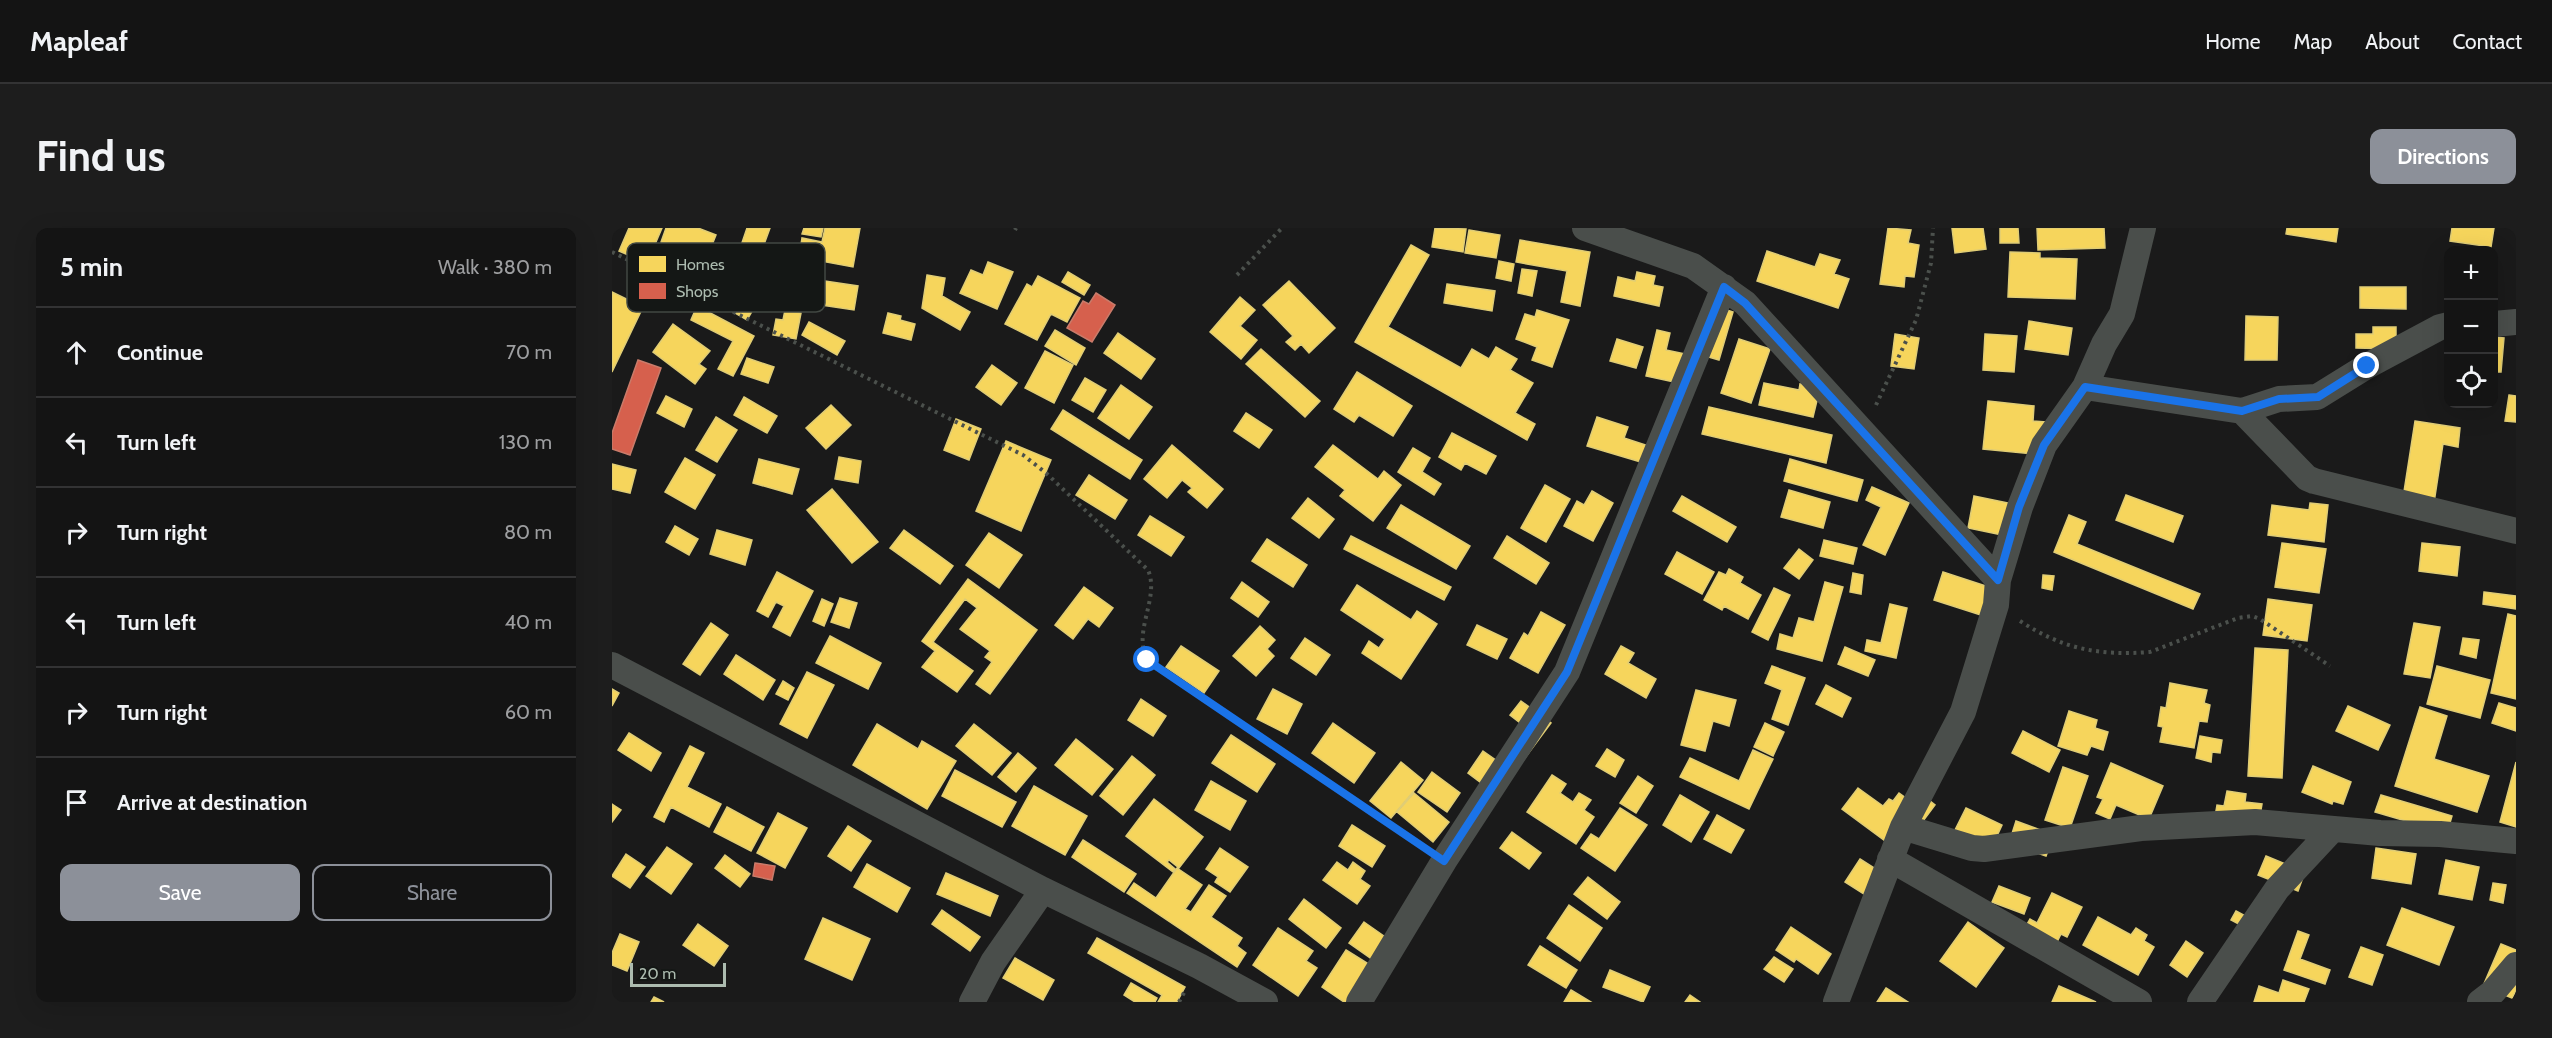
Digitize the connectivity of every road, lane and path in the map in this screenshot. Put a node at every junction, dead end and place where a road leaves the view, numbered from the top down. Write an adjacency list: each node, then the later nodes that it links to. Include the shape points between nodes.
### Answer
1 (1282, 228): 7 (path)
2 (1585, 228): 8 (street, via 1693,266)
3 (1933, 228): 15 (path, via 1930,263 1916,320)
4 (2143, 228): 13 (street, via 2122,314)
5 (612, 252): 6 (path)
6 (627, 259)
7 (1237, 276)
8 (1724, 287): 15 (street, via 1745,303); 24 (street, via 1567,672)
9 (733, 312): 24 (path, via 1023,455 1148,570 1151,583 1142,644 1151,664)
10 (2516, 322): 11 (street)
11 (2498, 324)
12 (2444, 326): 14 (street, via 2318,397 2279,399)
13 (2085, 387): 14 (street); 17 (street, via 2044,445 2019,507)
14 (2242, 411): 16 (street, via 2307,478)
15 (1863, 432): 17 (street)
16 (2516, 531)
17 (1997, 592): 19 (path, via 2056,642 2082,649 2150,652 2252,616); 20 (street, via 1959,723)
18 (612, 665): 25 (street)
19 (2330, 666)
20 (1903, 827): 21 (street, via 1984,849 2141,828 2255,822); 23 (street)
21 (2333, 829): 22 (street); 32 (street, via 2277,889)
22 (2516, 841)
23 (1890, 859): 30 (street); 31 (street)
24 (1444, 861): 29 (street)
25 (1043, 890): 27 (street, via 993,962); 28 (street)
26 (2516, 965): 33 (street)
27 (972, 1002)
28 (1265, 1002)
29 (1359, 1002)
30 (1836, 1002)
31 (2139, 1002)
32 (2200, 1002)
33 (2480, 1002)

